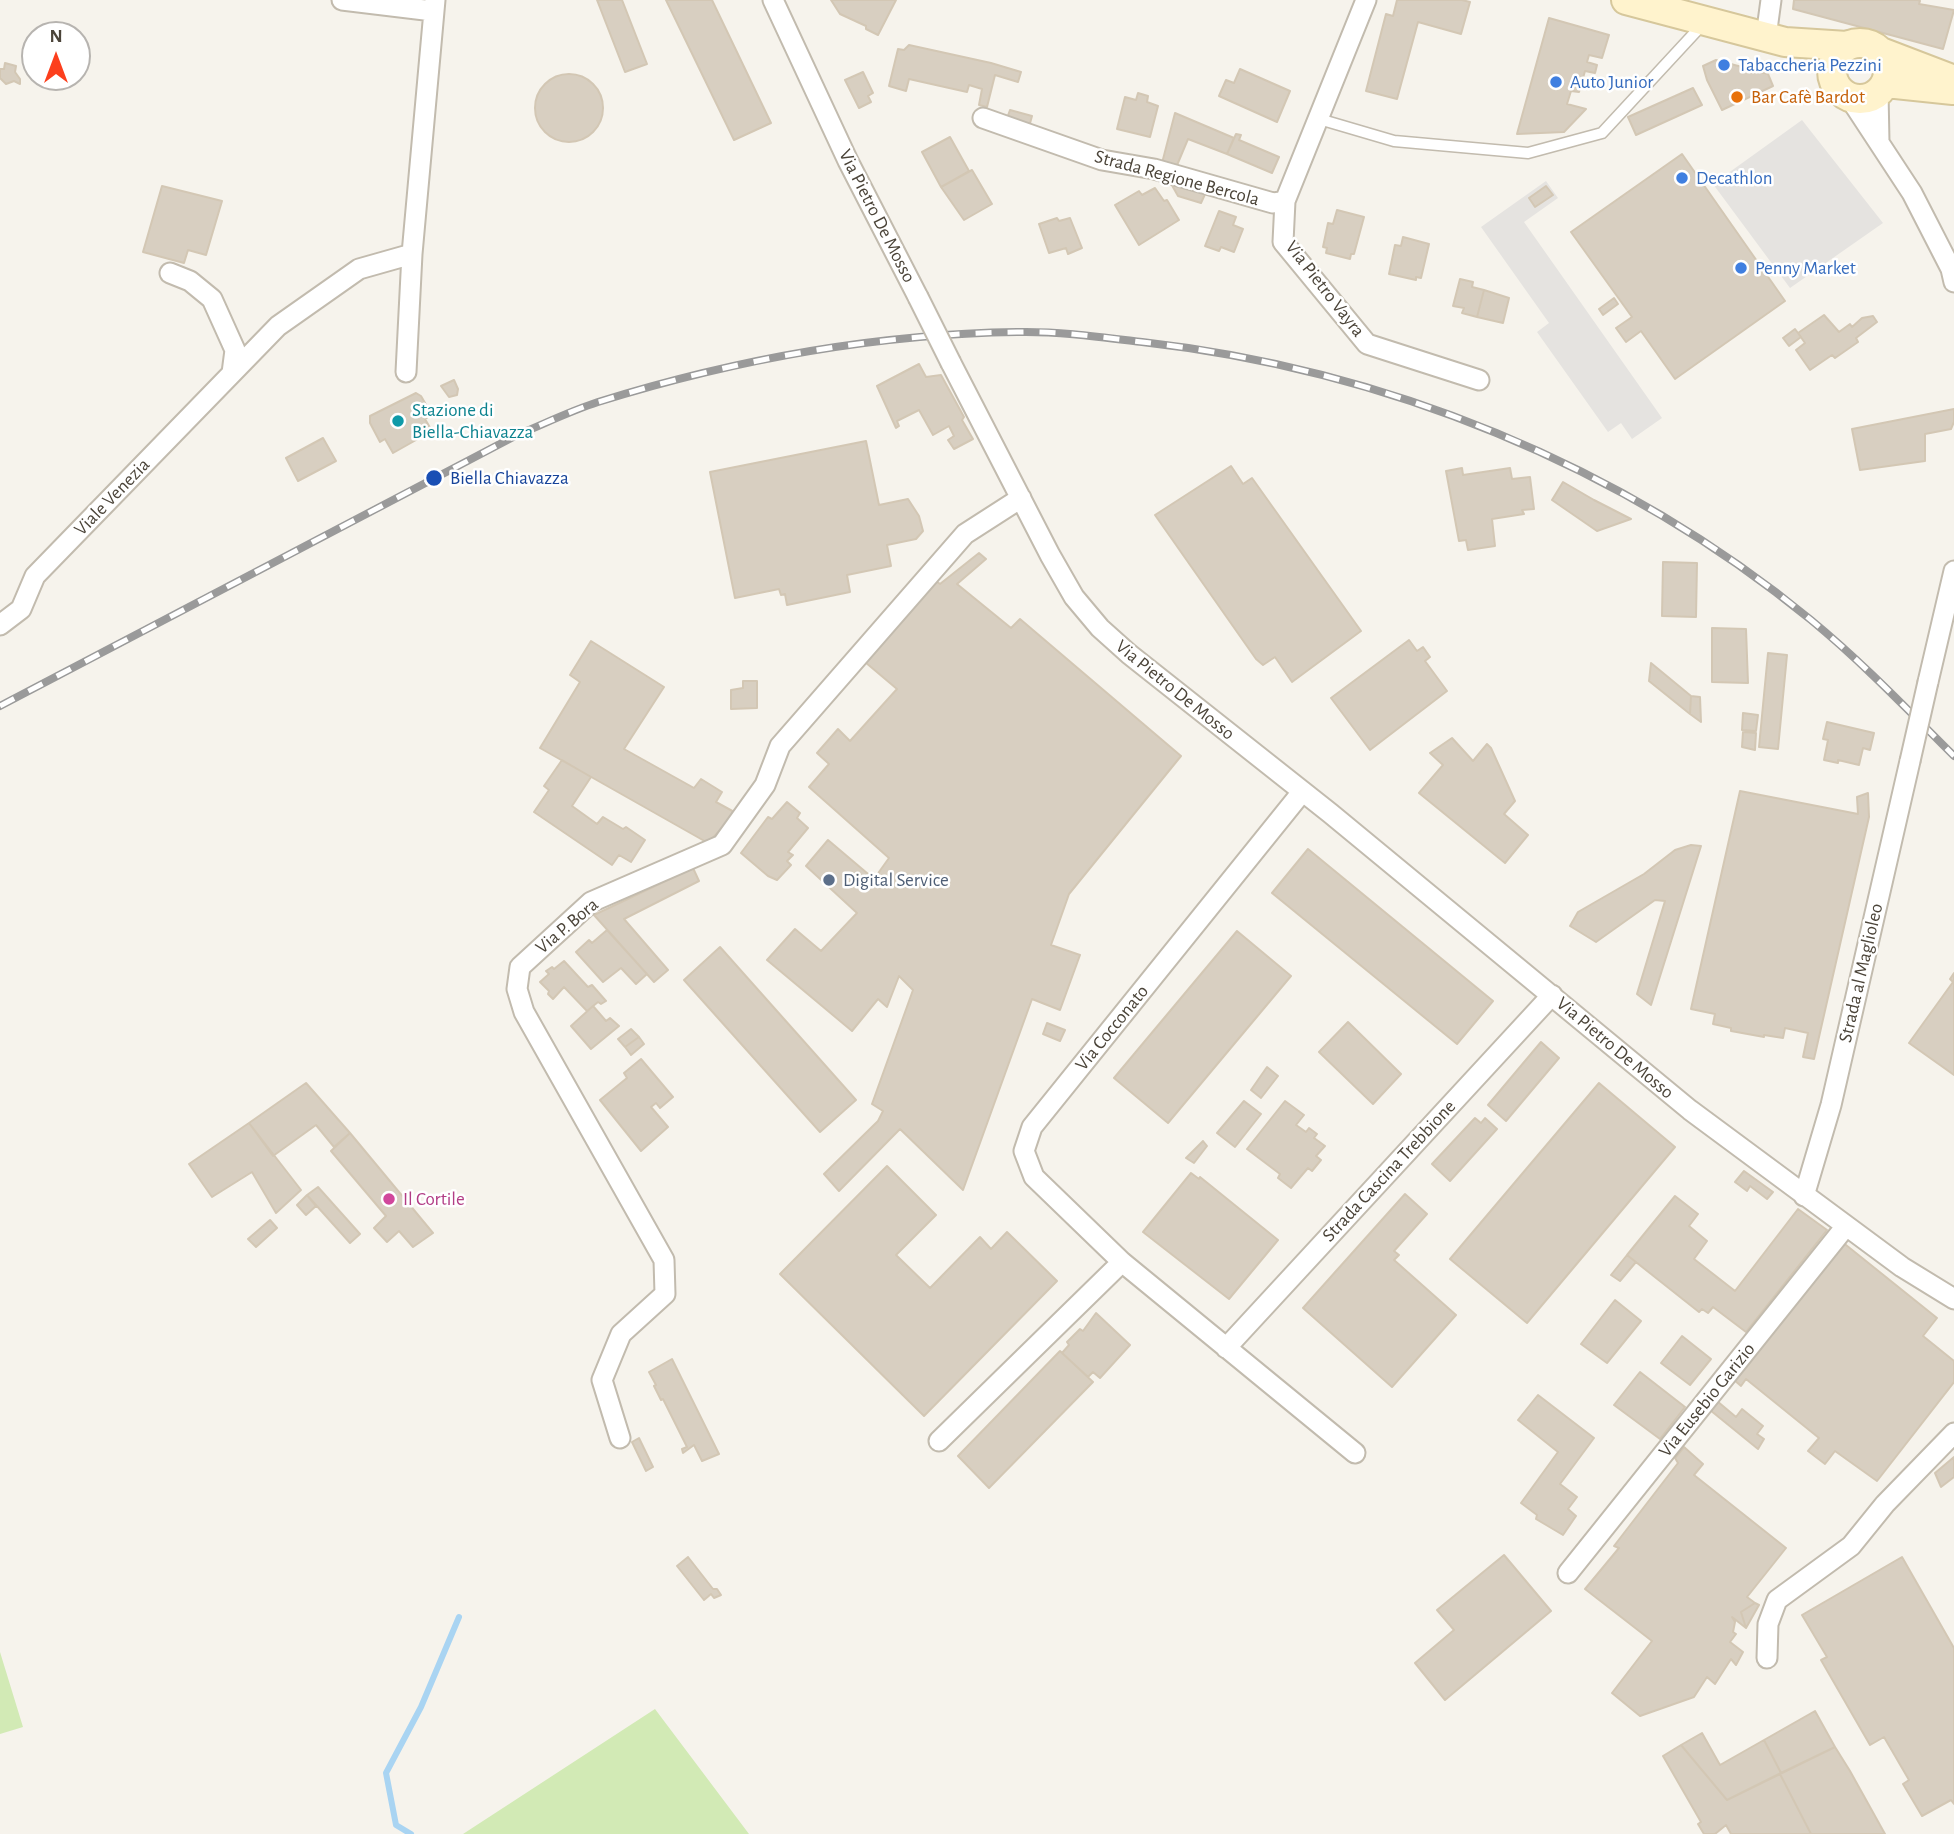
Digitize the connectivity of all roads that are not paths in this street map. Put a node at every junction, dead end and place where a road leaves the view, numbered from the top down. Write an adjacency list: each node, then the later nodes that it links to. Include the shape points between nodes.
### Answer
1 (342, 0): 6 (street)
2 (773, 0): 26 (street, Via Pietro De Mosso, bridge, via 848,161)
3 (1366, 0): 17 (street, Strada Regione Bercola)
4 (1626, 0): 7 (main road)
5 (1771, 0): 8 (street)
6 (434, 6): 20 (street)
7 (1705, 21): 8 (main road); 17 (lane, via 1602,133 1528,153 1394,141)
8 (1776, 40): 9 (main road); 11 (main road)
9 (1847, 46): 10 (main road, via 1865,43); 11 (main road, via 1835,57)
10 (1881, 52): 12 (main road); 13 (main road, via 1888,66)
11 (1832, 73): 15 (main road, via 1837,88)
12 (1954, 80)
13 (1882, 88): 14 (main road); 15 (main road, via 1864,99); 18 (street)
14 (1954, 90)
15 (1849, 97): 18 (street)
16 (983, 118): 19 (street, Strada Regione Bercola, via 1102,160 1273,204)
17 (1319, 119): 19 (street, Strada Regione Bercola)
18 (1879, 143): 22 (street, via 1928,223)
19 (1285, 201): 25 (street, Via Pietro Vayra, via 1283,242 1367,344)
20 (412, 254): 23 (street); 24 (street, Viale Venezia, via 359,269 278,326)
21 (170, 272): 24 (street, via 212,299 235,350)
22 (1954, 282)
23 (406, 372)
24 (232, 373): 28 (street, Viale Venezia, via 35,576 21,609)
25 (1479, 380)
26 (1021, 498): 29 (street, Via Pietro De Mosso, via 1074,597 1100,628); 37 (street, Via P. Bora, via 965,534 780,746 765,785 722,845 591,902 520,967 517,989 524,1012 664,1260 665,1294 621,1334 602,1380)
27 (1954, 571): 31 (street, Strada al Maglioleo, bridge, via 1831,1105)
28 (0, 625)
29 (1302, 792): 30 (street, Via Pietro De Mosso); 33 (street, Via Cocconato, via 1032,1127 1024,1151 1034,1177)
30 (1552, 995): 31 (street, Via Pietro De Mosso, via 1690,1110); 35 (street, Strada Cascina Trebbione)
31 (1804, 1196): 32 (street)
32 (1846, 1226): 34 (street); 40 (street, Via Eusebio Garizio)
33 (1122, 1262): 35 (street); 38 (street)
34 (1954, 1299)
35 (1226, 1348): 39 (street)
36 (1954, 1433): 41 (street, via 1851,1546 1777,1600 1768,1624)
37 (620, 1438)
38 (939, 1441)
39 (1355, 1453)
40 (1567, 1573)
41 (1767, 1658)

